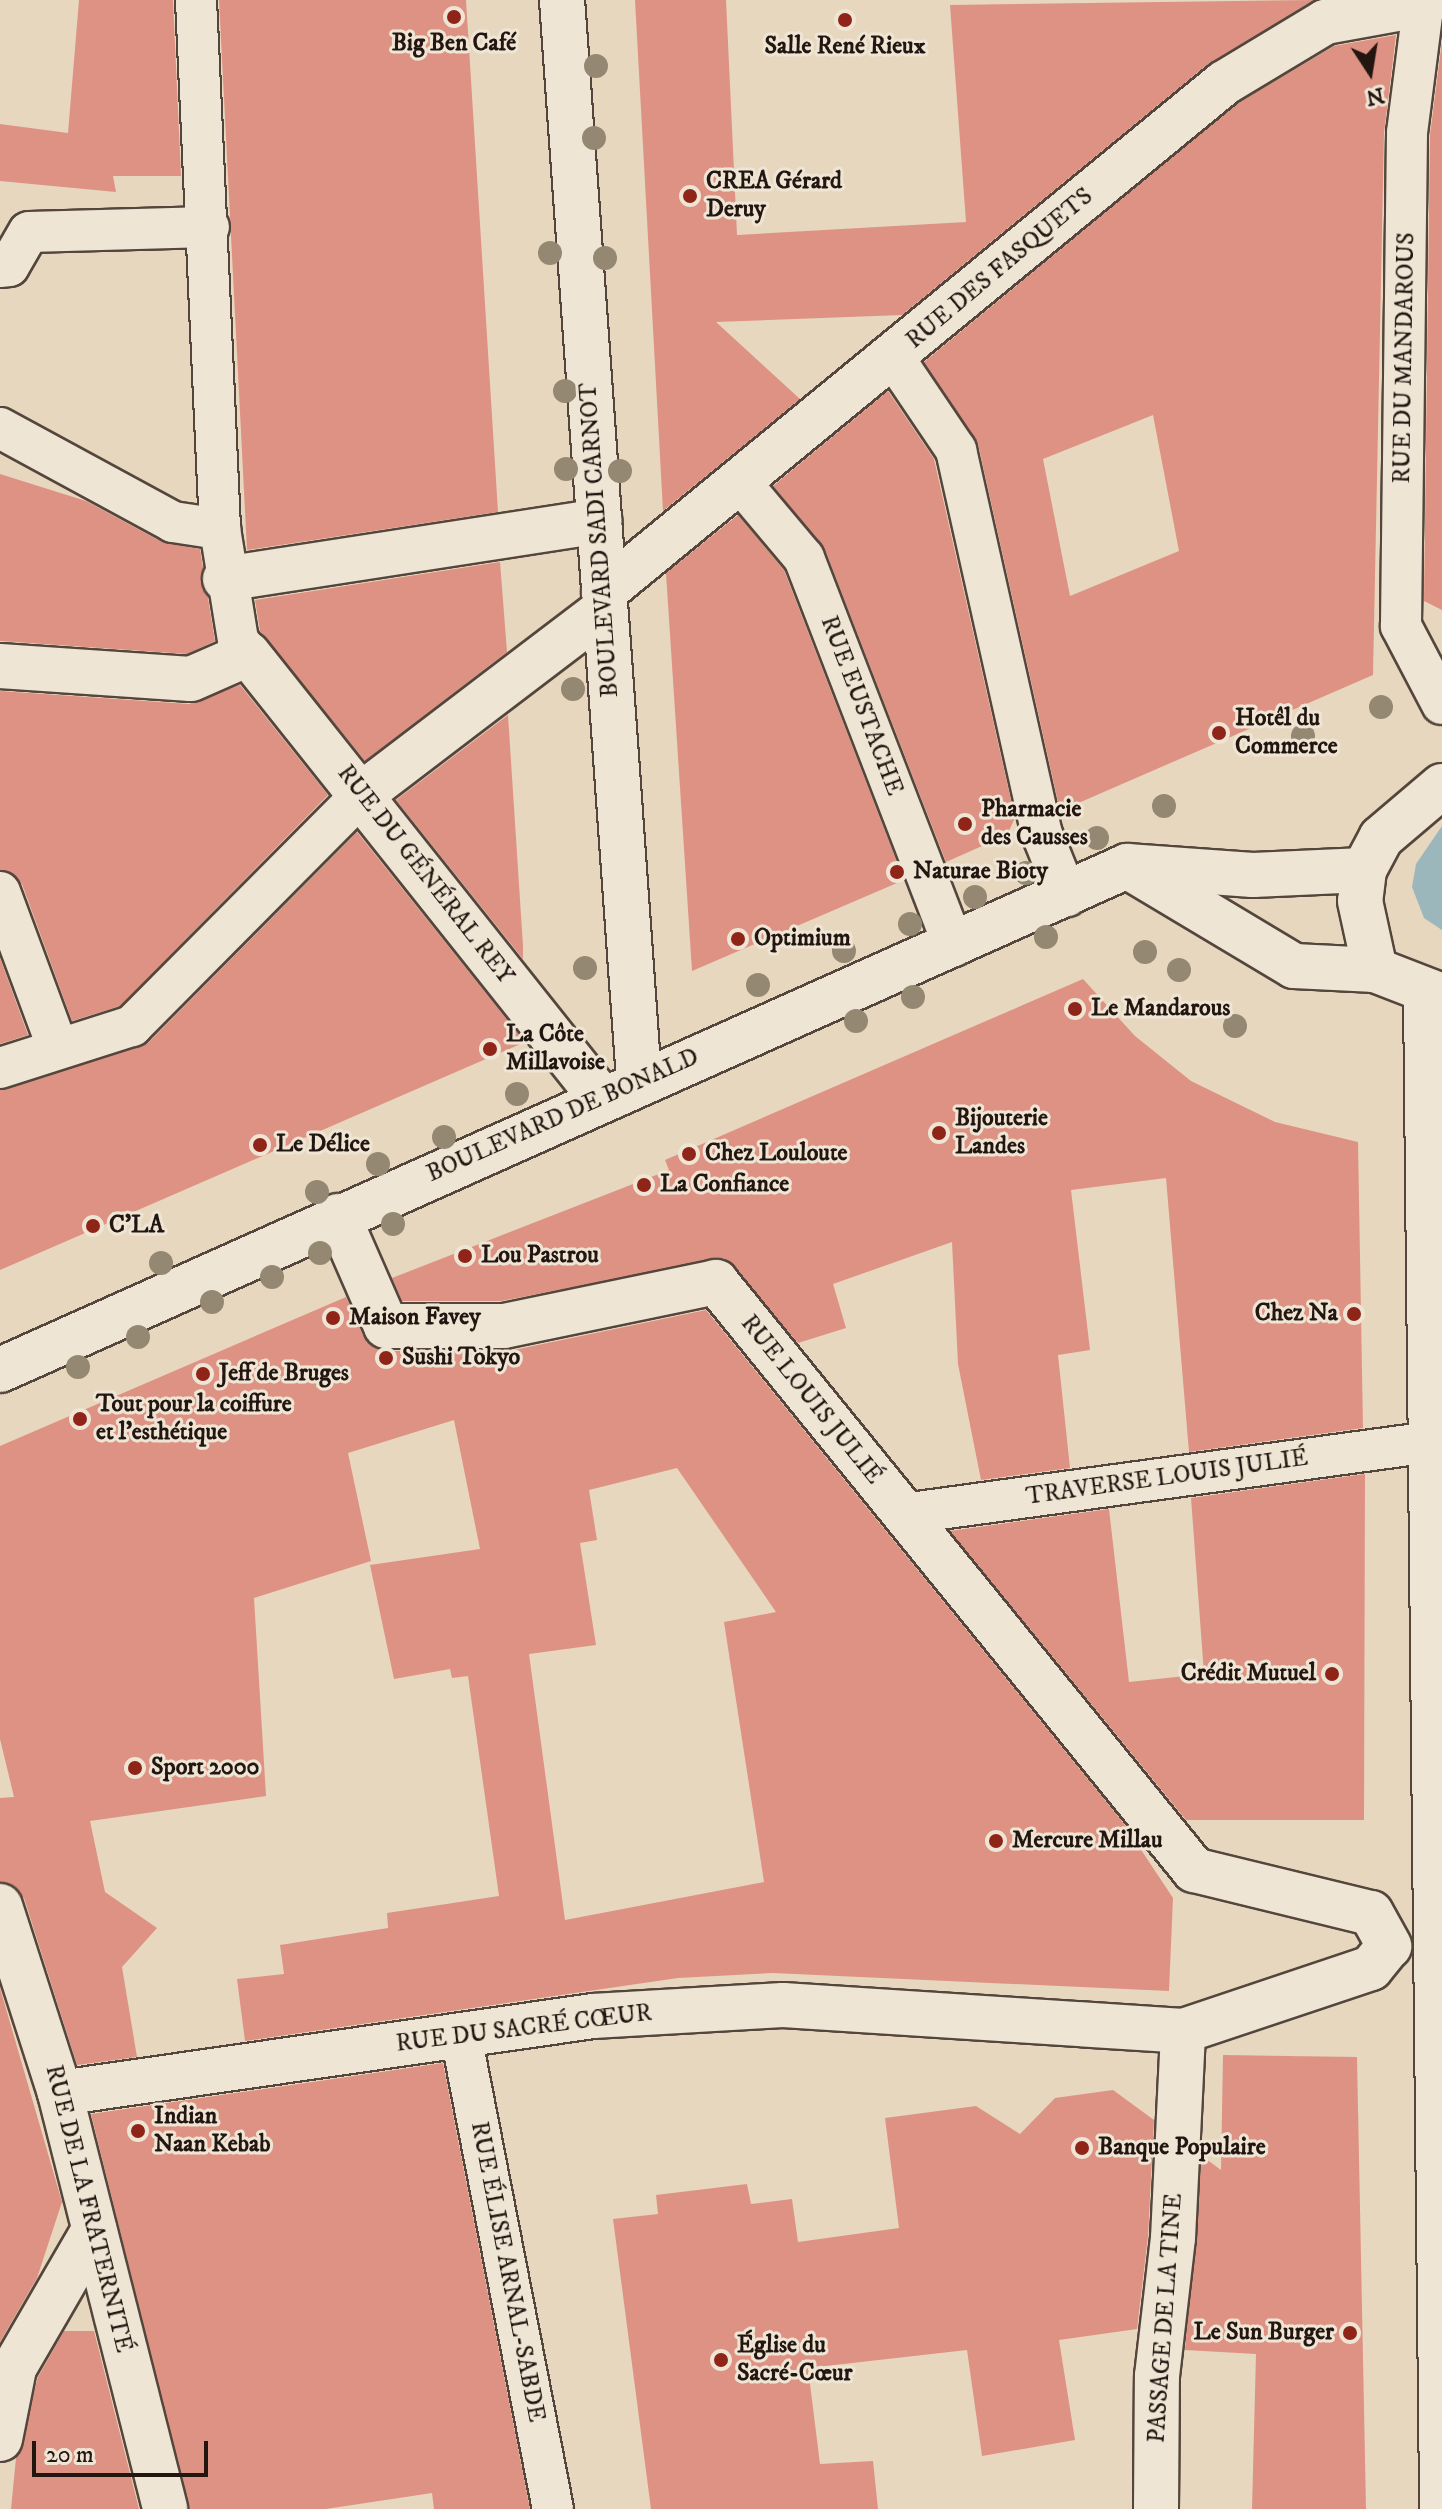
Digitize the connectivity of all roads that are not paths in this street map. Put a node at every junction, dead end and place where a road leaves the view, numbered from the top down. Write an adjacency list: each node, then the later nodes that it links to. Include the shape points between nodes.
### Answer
1 (196, 0): 4 (street)
2 (562, 0): 9 (street, BOULEVARD SADI CARNOT)
3 (1427, 1): 6 (street, RUE DES FASQUETS, via 1325,22 1224,83); 15 (street, RUE DU MANDAROUS, via 1407,133 1401,626)
4 (209, 227): 5 (street, via 29,232 9,266); 10 (street)
5 (0, 267)
6 (894, 358): 8 (street, RUE DES FASQUETS); 21 (street, via 956,450 1042,834)
7 (0, 428): 10 (street, via 173,522)
8 (740, 482): 12 (street, RUE DES FASQUETS); 22 (street, RUE EUSTACHE, via 804,558)
9 (600, 521): 11 (street); 12 (street, BOULEVARD SADI CARNOT)
10 (220, 529): 11 (street)
11 (225, 579): 13 (street, via 238,640)
12 (604, 600): 17 (street, RUE DES FASQUETS); 27 (street, BOULEVARD SADI CARNOT)
13 (248, 654): 14 (street, via 191,679); 17 (street, RUE DU GÉNÉRAL REY)
14 (0, 666)
15 (1442, 704)
16 (1442, 786): 19 (street, via 1381,838)
17 (362, 794): 25 (street, via 132,1026); 27 (street, RUE DU GÉNÉRAL REY)
18 (1127, 866): 19 (street, via 1253,875); 21 (street, BOULEVARD DE BONALD); 23 (street, via 1294,966)
19 (1364, 870): 23 (street, via 1360,901)
20 (0, 892): 25 (street)
21 (1067, 896): 22 (street, BOULEVARD DE BONALD)
22 (954, 946): 27 (street, BOULEVARD DE BONALD)
23 (1375, 970): 24 (street)
24 (1434, 995): 30 (street)
25 (58, 1049): 26 (street)
26 (0, 1068)
27 (620, 1088): 28 (street, BOULEVARD DE BONALD)
28 (338, 1216): 29 (street, BOULEVARD DE BONALD); 31 (street, RUE LOUIS JULIÉ, via 386,1326 504,1326 716,1282)
29 (0, 1370)
30 (1431, 1442): 31 (street, TRAVERSE LOUIS JULIÉ); 32 (street)
31 (903, 1514): 34 (street, RUE LOUIS JULIÉ, via 1194,1870 1371,1913)
32 (1439, 1622): 35 (street)
33 (3, 1908): 38 (street, RUE DE LA FRATERNITÉ)
34 (1389, 1946): 35 (street); 36 (street, via 1371,1968)
35 (1438, 1948): 39 (street)
36 (1183, 2031): 37 (street, RUE DU SACRÉ CŒUR, via 783,2005 593,2016); 44 (street, PASSAGE DE LA TINE, via 1173,2238 1157,2376)
37 (461, 2036): 38 (street, RUE DU SACRÉ CŒUR); 43 (street, RUE ÉLISE ARNAL-SABDE)
38 (60, 2093): 40 (street, RUE DE LA FRATERNITÉ)
39 (1440, 2171): 45 (street)
40 (94, 2230): 41 (street, via 14,2368); 42 (street, RUE DE LA FRATERNITÉ)
41 (0, 2439)
42 (165, 2509)
43 (553, 2509)
44 (1156, 2509)
45 (1442, 2509)

